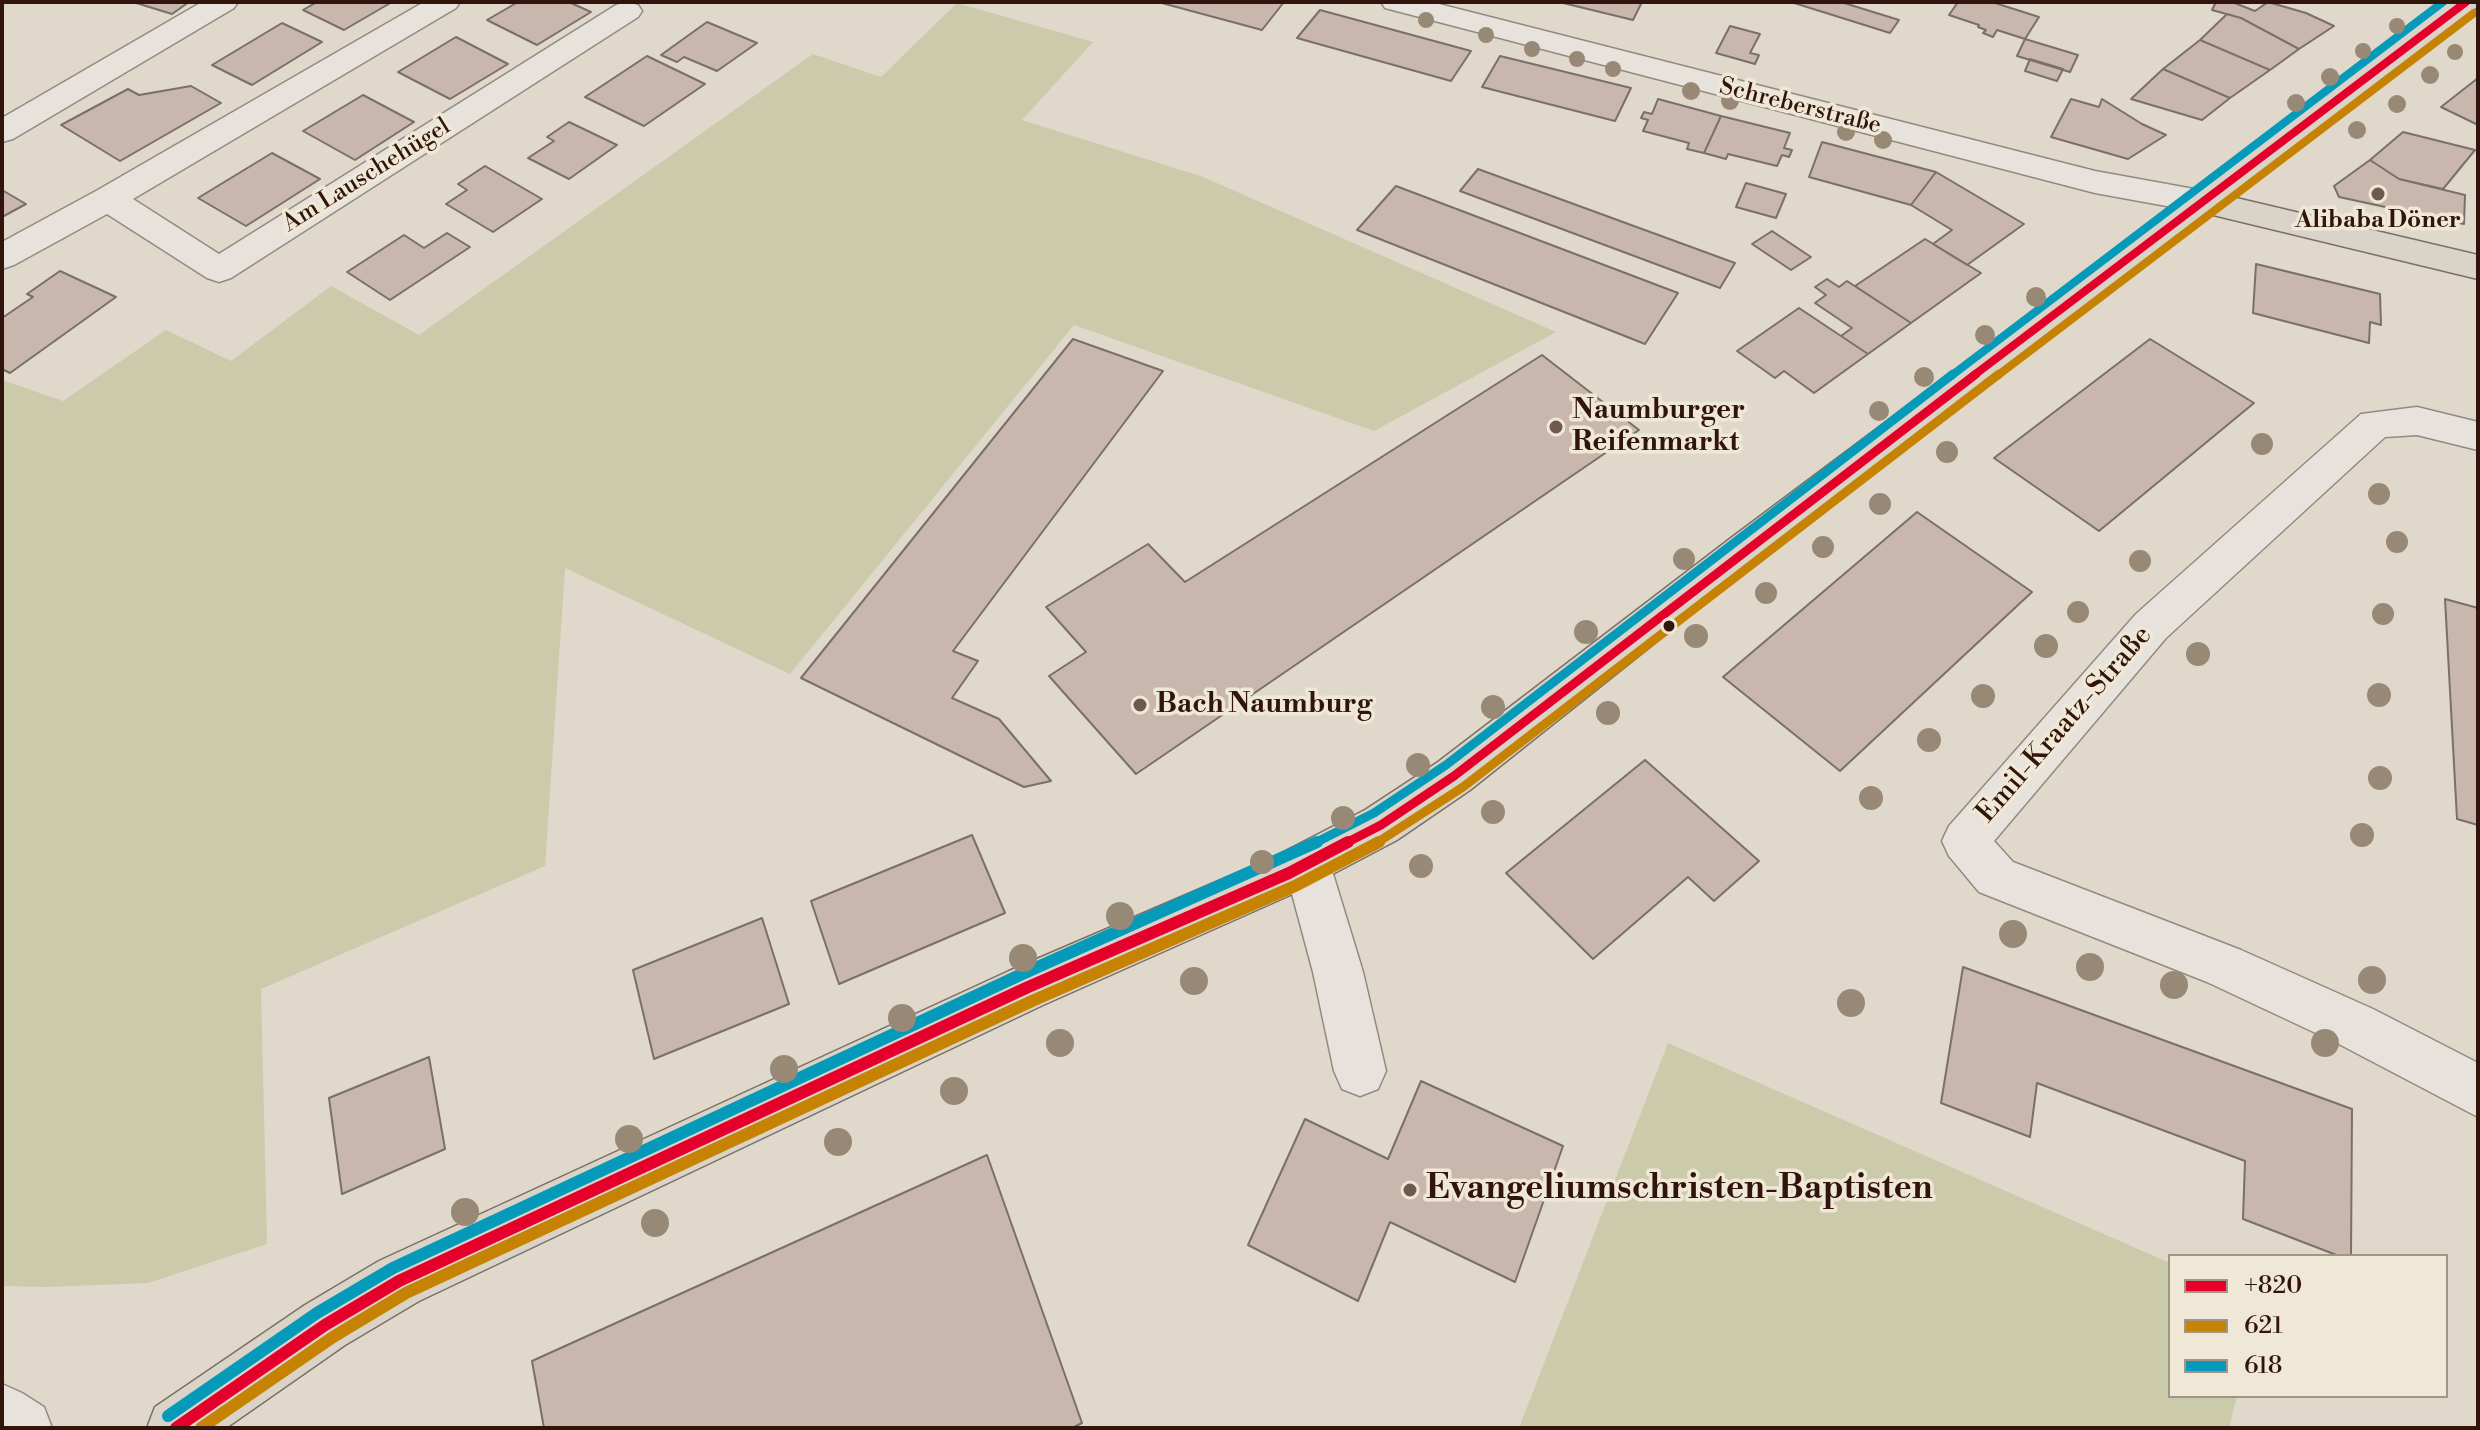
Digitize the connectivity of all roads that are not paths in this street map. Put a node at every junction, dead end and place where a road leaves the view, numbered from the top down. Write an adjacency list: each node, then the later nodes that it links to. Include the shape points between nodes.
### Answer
1 (223, 2): 6 (street)
2 (445, 2): 7 (street)
3 (1396, 2): 8 (street, Schreberstraße, via 2095,182)
4 (2466, 2): 8 (main road)
5 (627, 11): 7 (street, Am Lauschehügel, via 219,270)
6 (2, 132)
7 (108, 199): 9 (street)
8 (2205, 202): 10 (main road); 12 (main road, via 1454,776 1381,825)
9 (2, 257)
10 (2478, 267)
11 (2478, 436): 14 (street, Emil-Kraatz-Straße, via 2417,421 2375,424 2151,626 1965,841 1996,877 2224,966 2355,1026)
12 (1307, 864): 13 (street); 17 (main road, via 1026,988 399,1281)
13 (1360, 1071)
14 (2478, 1091)
15 (2, 1413): 16 (street)
16 (23, 1428)
17 (176, 1428)

